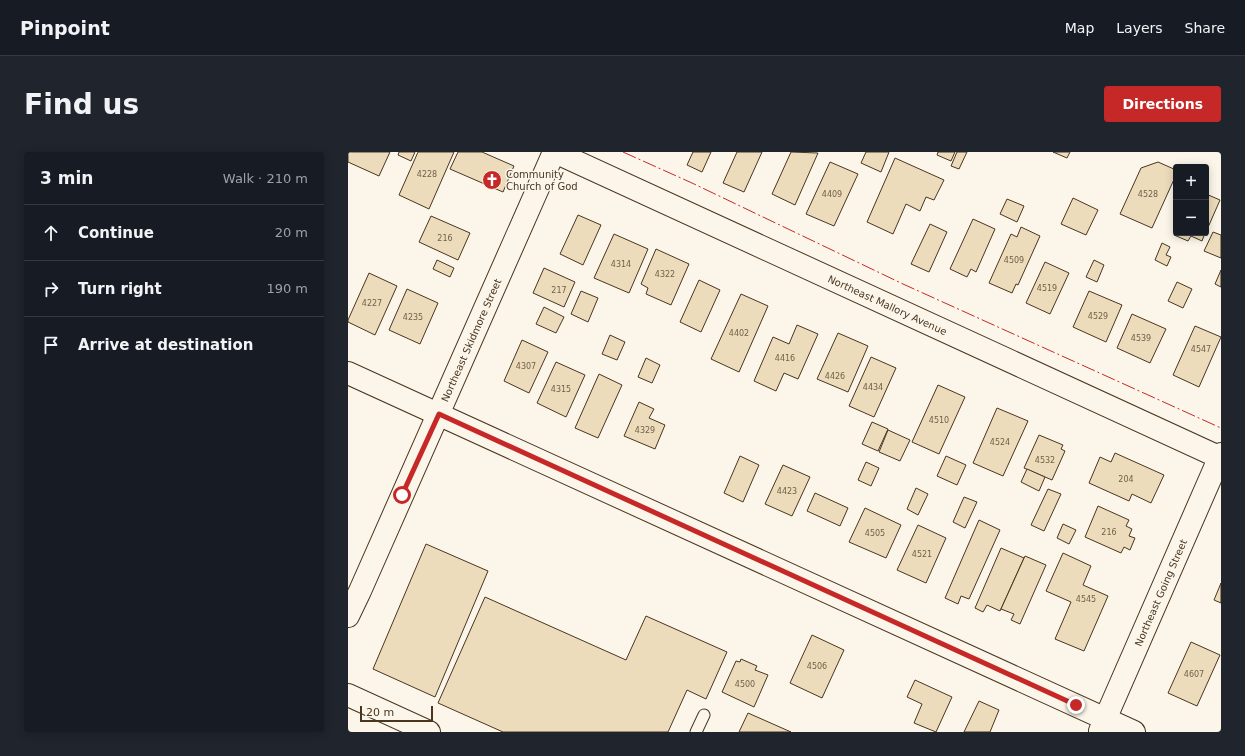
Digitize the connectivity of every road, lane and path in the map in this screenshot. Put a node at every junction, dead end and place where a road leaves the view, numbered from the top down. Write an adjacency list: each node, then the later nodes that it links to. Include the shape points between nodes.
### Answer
1 (554, 152): 3 (street, Northeast Skidmore Street); 4 (street, Northeast Mallory Avenue)
2 (348, 373): 3 (street)
3 (439, 414): 5 (street, Northeast Skidmore Street); 9 (street)
4 (1220, 456): 9 (street, Northeast Going Street)
5 (354, 589): 6 (street, Northeast Skidmore Street)
6 (348, 616)
7 (348, 695): 10 (street)
8 (704, 715): 11 (lane)
9 (1102, 725): 12 (street)
10 (429, 732)
11 (696, 732)
12 (1134, 732)

